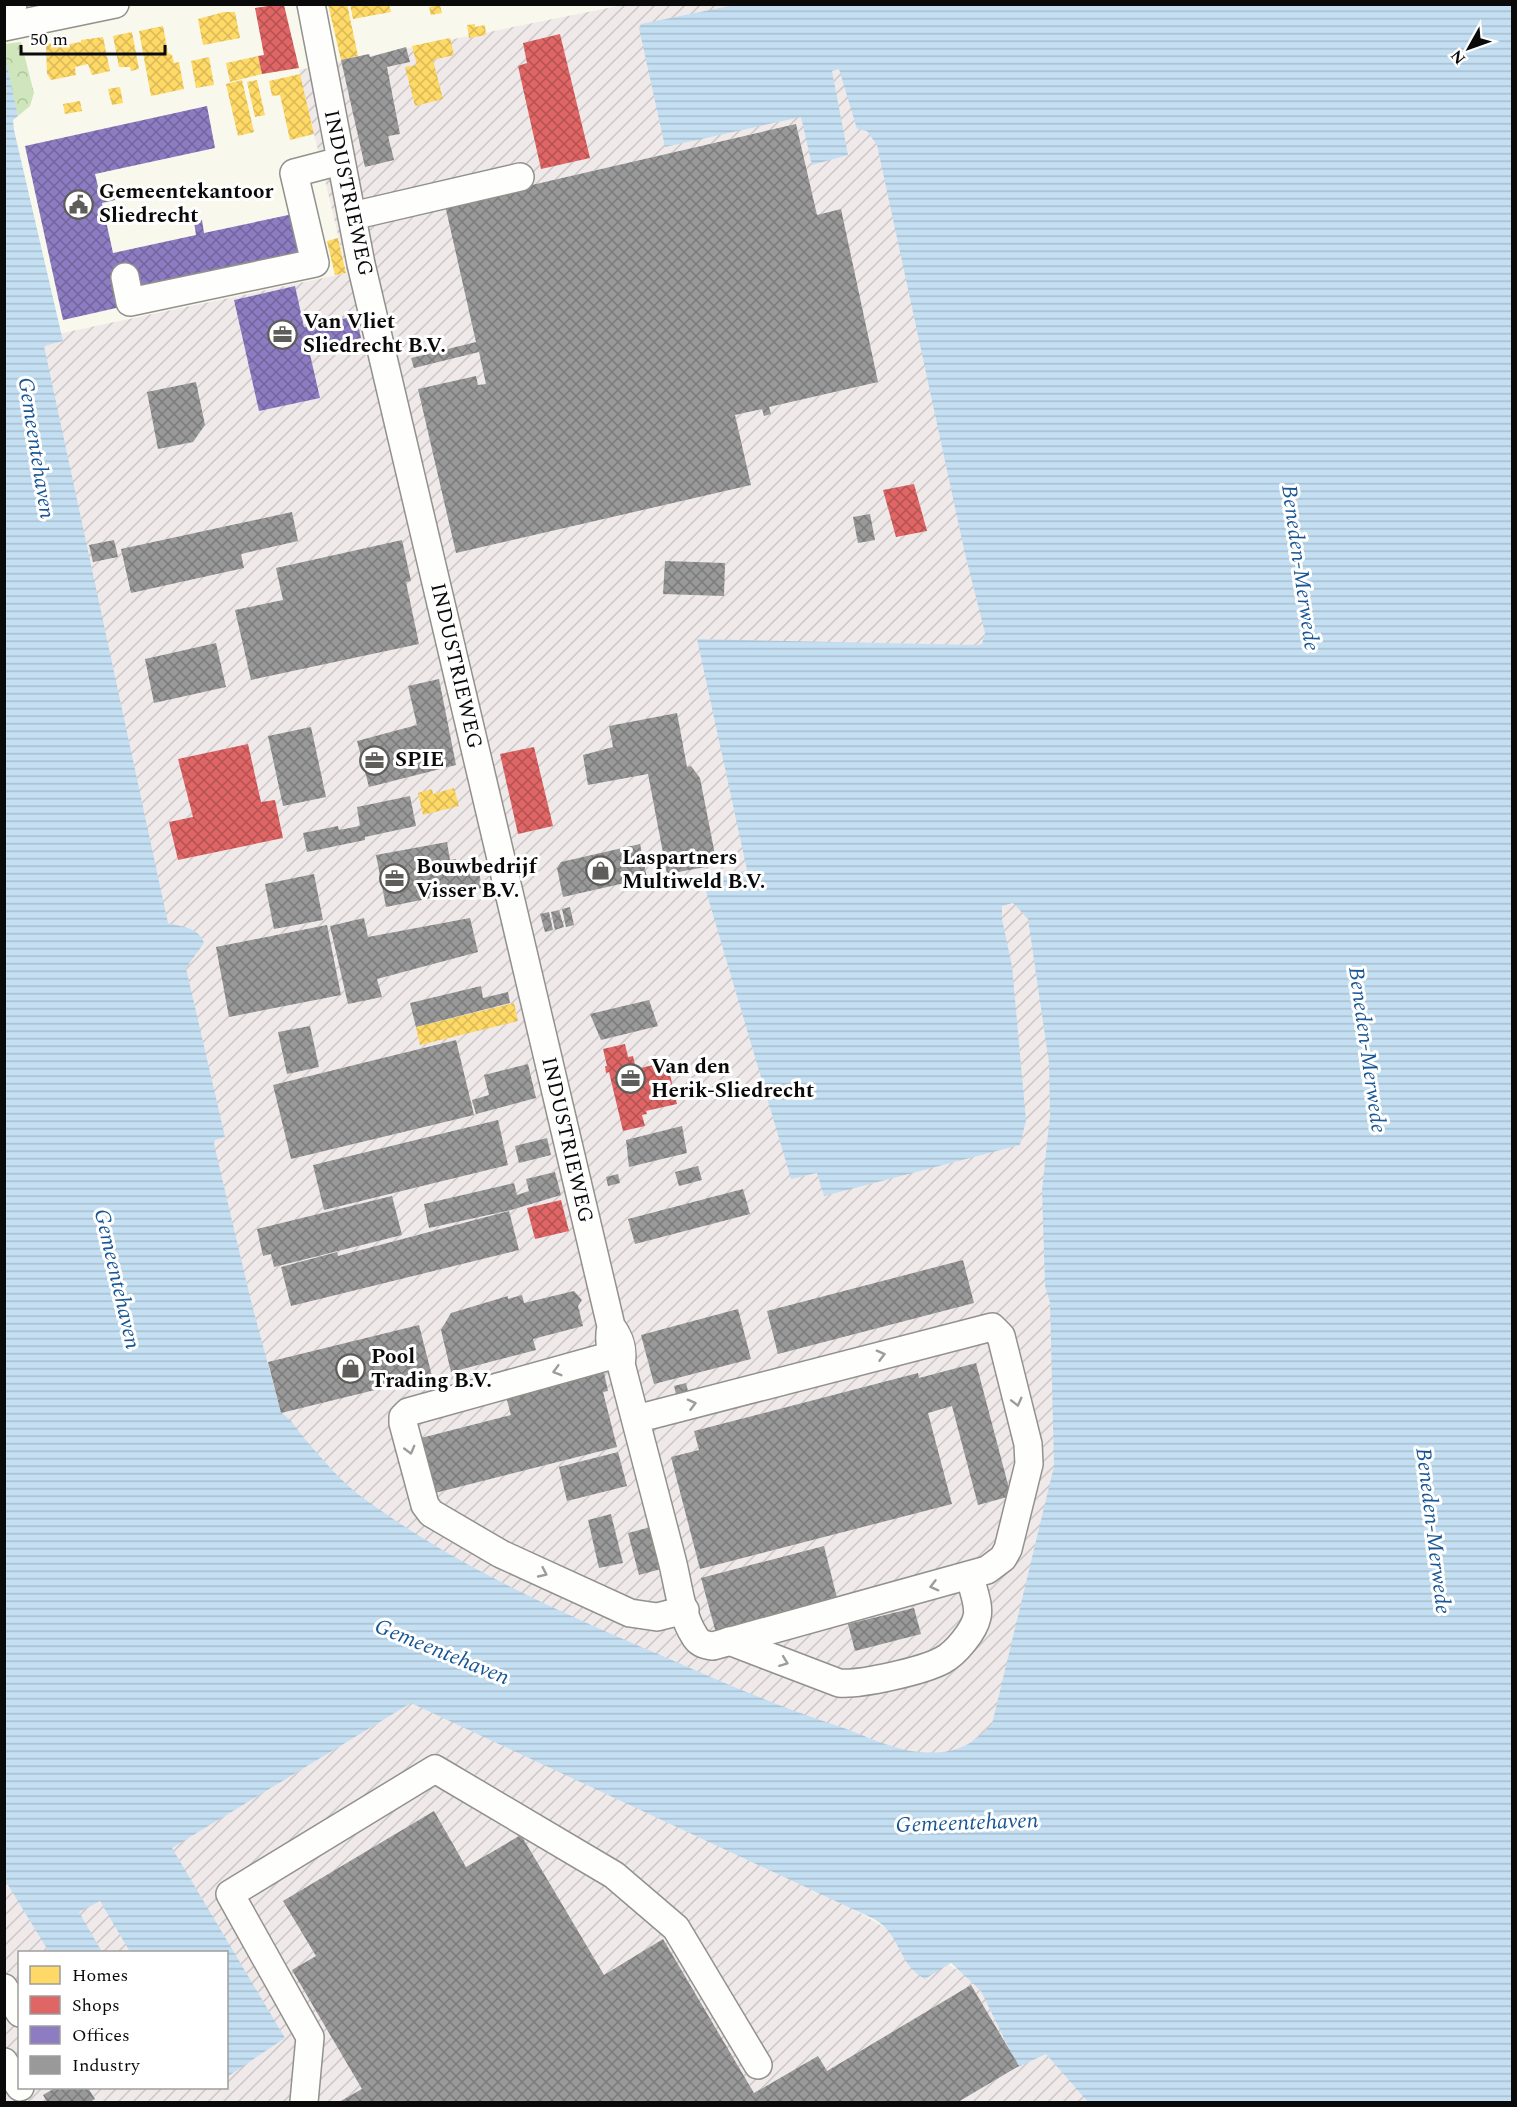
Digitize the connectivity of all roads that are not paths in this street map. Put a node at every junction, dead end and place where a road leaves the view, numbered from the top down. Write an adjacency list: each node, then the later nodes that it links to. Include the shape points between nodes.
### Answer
1 (13, 4): 4 (street)
2 (115, 4): 5 (street)
3 (311, 4): 6 (street, INDUSTRIEWEG)
4 (4, 6)
5 (4, 27)
6 (340, 161): 8 (street, INDUSTRIEWEG); 9 (street, via 294,173 315,263 130,302)
7 (520, 177): 8 (street)
8 (352, 216): 10 (street, INDUSTRIEWEG, via 611,1326 609,1339)
9 (125, 277)
10 (617, 1359): 11 (street, INDUSTRIEWEG); 13 (street, one-way to 13, via 408,1412 403,1424 425,1505 431,1513 501,1554 630,1613 657,1617)
11 (636, 1419): 12 (street, one-way to 12, via 992,1327 1001,1336 1028,1444 1029,1464 1008,1549 996,1565); 13 (street, INDUSTRIEWEG)
12 (969, 1576): 14 (street, one-way to 14); 14 (street, one-way to 12, via 838,1683 854,1684 936,1664 952,1654 977,1620)
13 (685, 1610): 14 (street, INDUSTRIEWEG, via 691,1631 700,1642 712,1646)
14 (729, 1641)
15 (4, 1988): 16 (street)
16 (18, 2010)
17 (4, 2062): 19 (street)
18 (758, 2065): 20 (street, via 676,1928 614,1875 435,1769 230,1894 310,2037)
19 (18, 2083)
20 (304, 2103)

